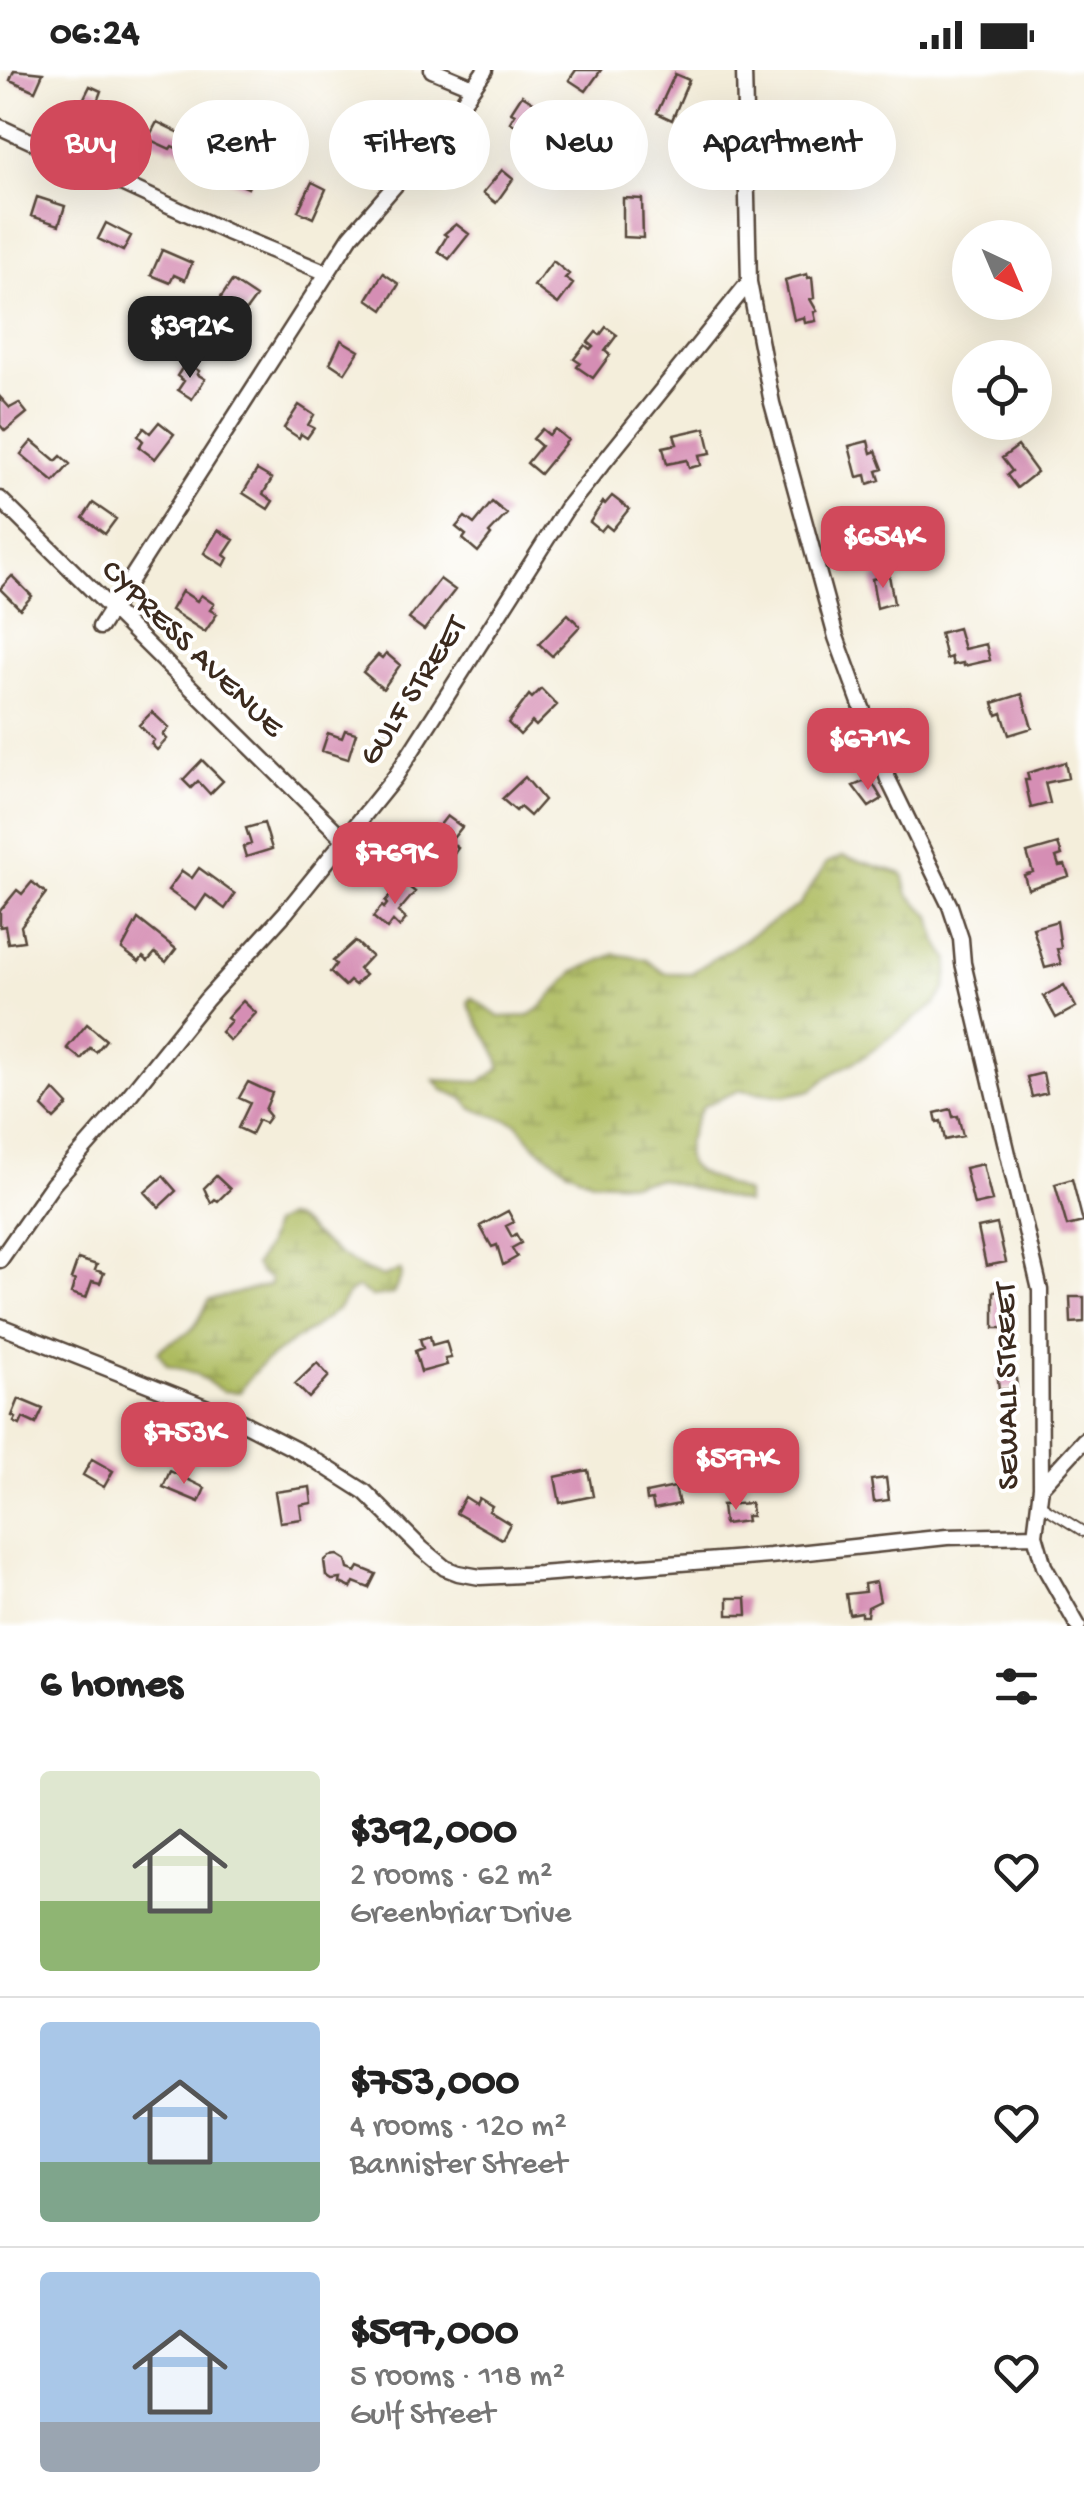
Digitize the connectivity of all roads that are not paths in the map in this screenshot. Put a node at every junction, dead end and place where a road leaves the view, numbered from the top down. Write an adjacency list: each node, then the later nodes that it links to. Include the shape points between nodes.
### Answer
1 (432, 70): 4 (street)
2 (485, 70): 4 (street)
3 (744, 70): 7 (street, SEWALL STREET)
4 (473, 87): 6 (street)
5 (0, 127): 6 (street)
6 (327, 274): 9 (street)
7 (749, 282): 11 (street, GULF STREET, via 566,509 395,777); 15 (street, SEWALL STREET, via 772,403 836,637 888,779 961,938 1040,1290)
8 (0, 499): 9 (street, CYPRESS AVENUE)
9 (110, 610): 10 (street); 11 (street, CYPRESS AVENUE)
10 (100, 628)
11 (344, 839): 12 (street, GULF STREET, via 53,1184)
12 (0, 1260)
13 (0, 1326): 18 (street, via 298,1450 365,1492 445,1568 480,1577)
14 (1084, 1440): 15 (street)
15 (1041, 1487): 16 (street, SEWALL STREET)
16 (1038, 1503): 17 (lane); 18 (street, SEWALL STREET)
17 (1084, 1532)
18 (1035, 1535): 19 (street, SEWALL STREET, via 1044,1566)
19 (1078, 1626)

